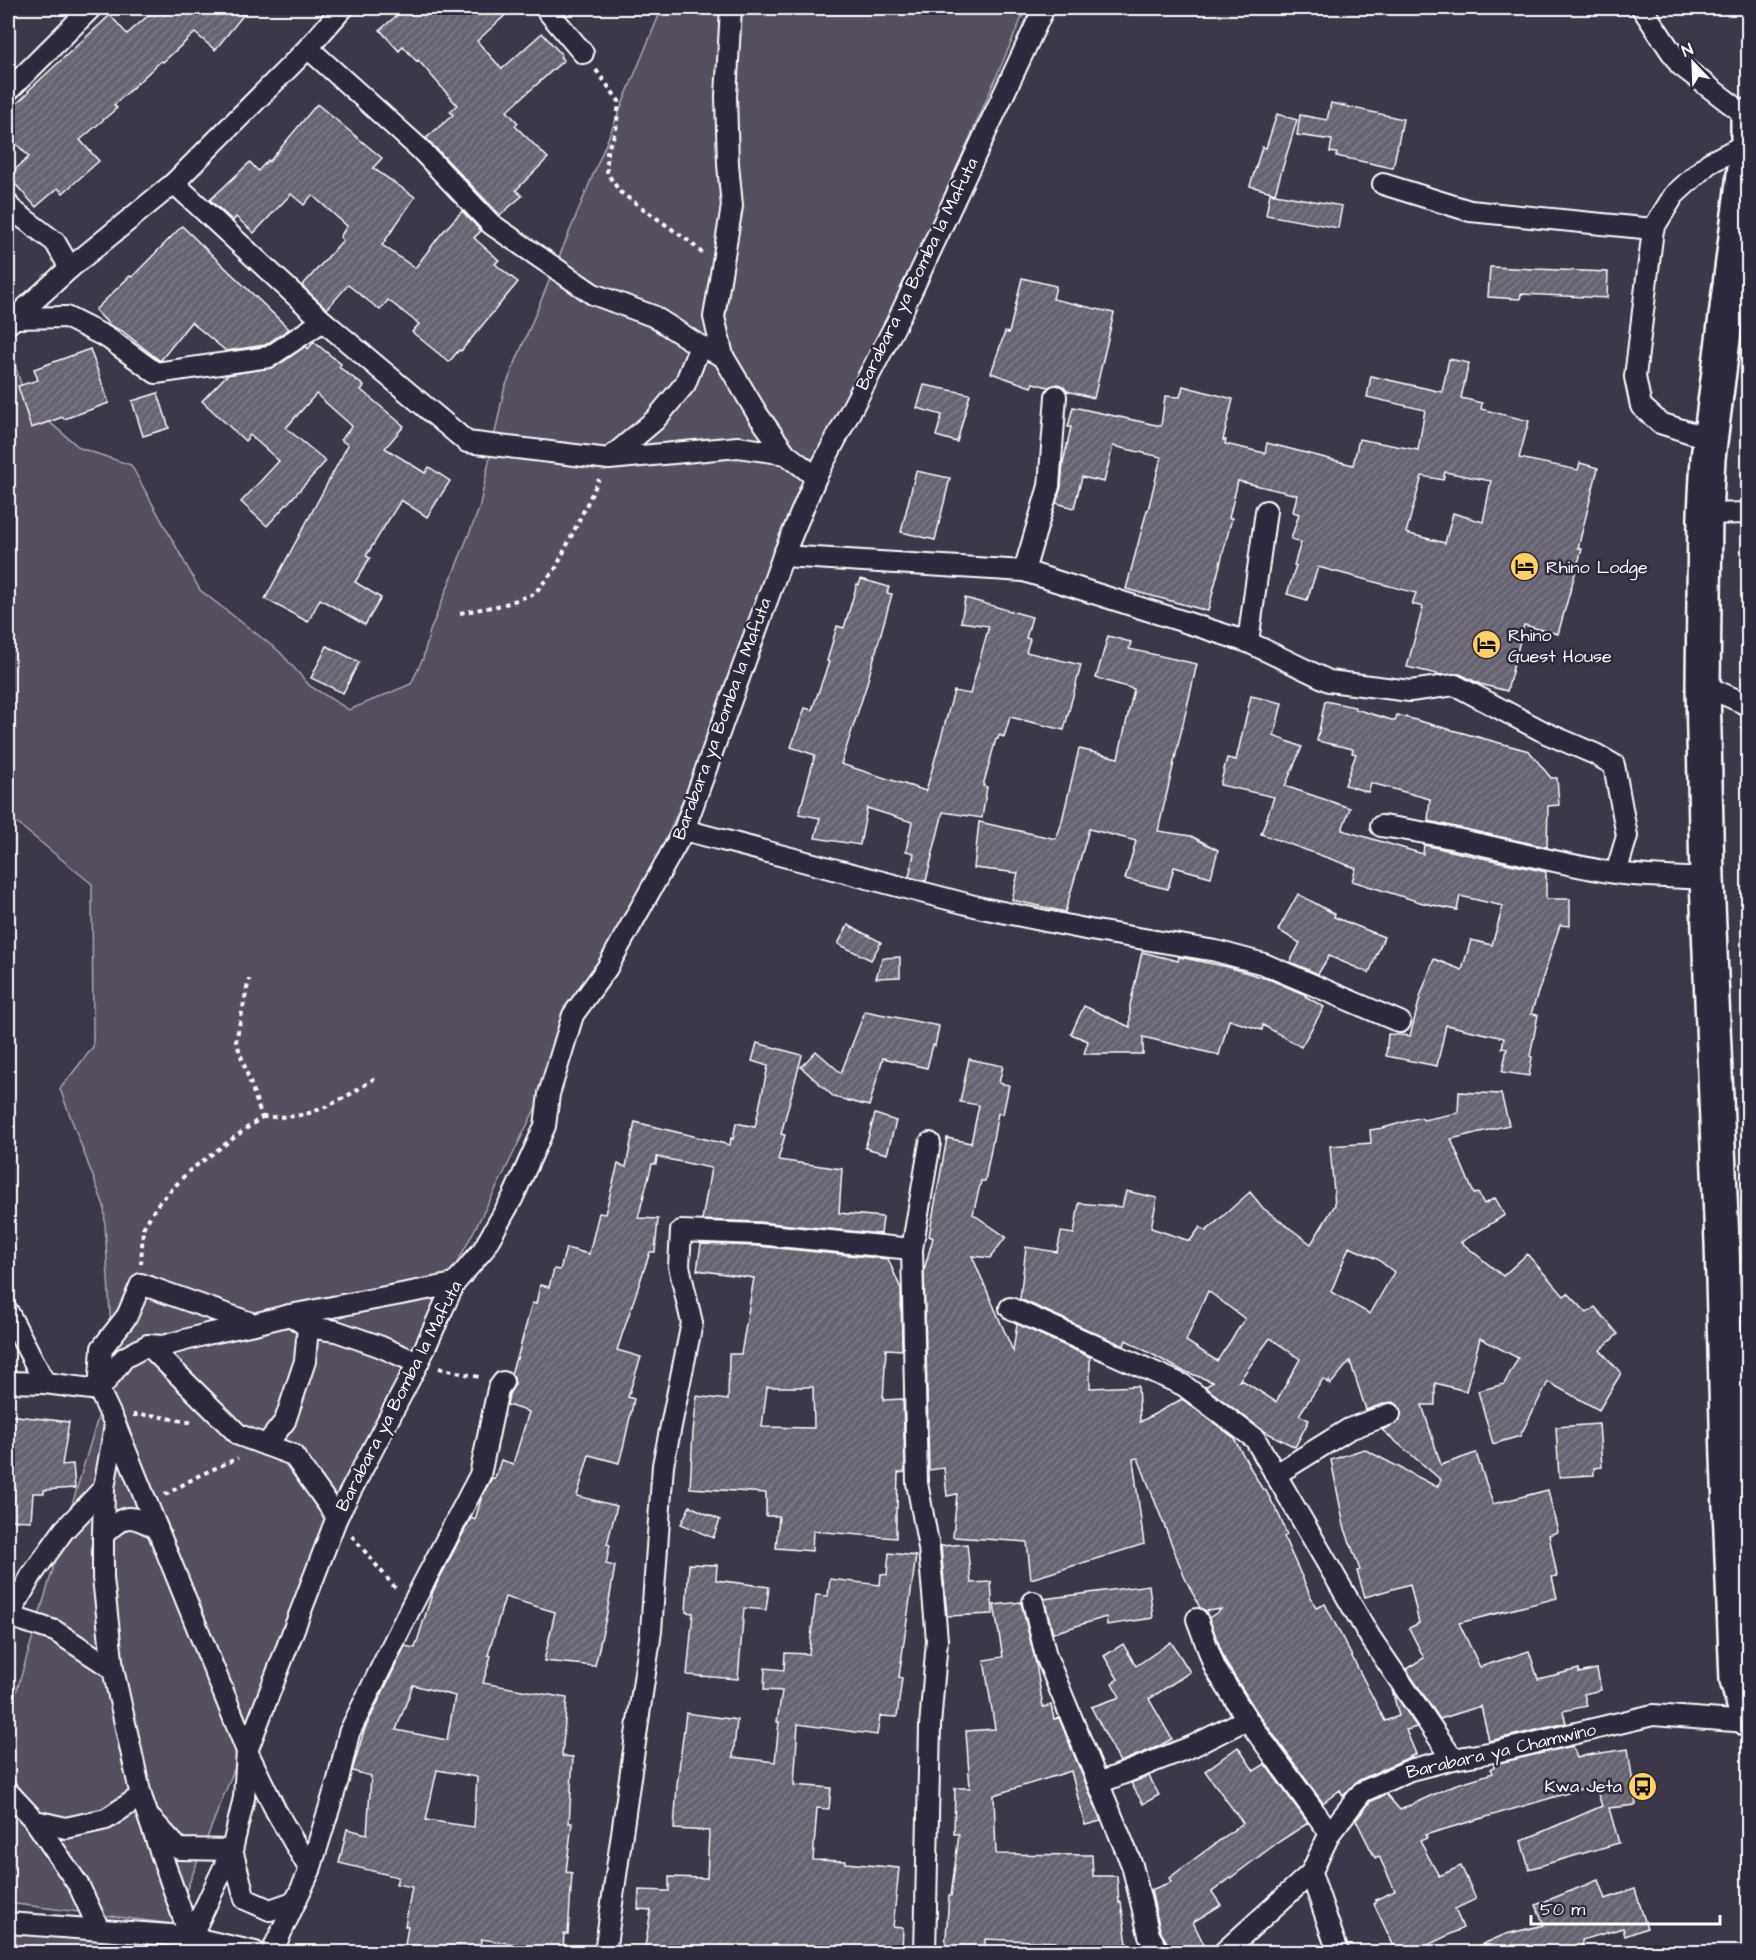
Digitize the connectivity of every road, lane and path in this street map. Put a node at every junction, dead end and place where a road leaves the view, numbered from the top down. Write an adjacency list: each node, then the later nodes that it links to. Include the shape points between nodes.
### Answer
1 (91, 8): 9 (street)
2 (344, 8): 7 (street)
3 (545, 8): 8 (street)
4 (731, 8): 16 (street, via 726,96 732,207)
5 (1044, 8): 25 (street, Barabara ya Bomba la Mafuta, via 897,322)
6 (1642, 8): 10 (street, via 1680,65)
7 (308, 48): 11 (street); 19 (street, via 420,149 491,224 593,294 652,316)
8 (583, 52): 16 (path, via 619,100 616,131 607,150 607,172 620,192 690,242)
9 (8, 91)
10 (1748, 125): 14 (street, via 1674,195); 22 (highway)
11 (174, 183): 15 (street); 18 (street)
12 (1383, 184): 14 (street, via 1470,211)
13 (8, 204): 15 (street, via 55,242)
14 (1653, 229): 22 (street, via 1635,377 1641,405 1660,423)
15 (70, 268): 17 (street)
16 (723, 272): 20 (street, via 714,317)
17 (11, 321): 18 (street, via 66,317 108,338 156,373 268,357)
18 (322, 321): 24 (street, via 467,442)
19 (700, 346): 20 (street); 24 (street, via 685,384 655,420)
20 (723, 356): 23 (street)
21 (1056, 396): 30 (street, via 1049,486)
22 (1710, 439): 28 (highway)
23 (786, 454): 24 (street, via 738,447); 25 (street)
24 (609, 459): 31 (path, via 556,568 534,594)
25 (816, 477): 29 (street, Barabara ya Bomba la Mafuta)
26 (1266, 512): 32 (street)
27 (1749, 513): 28 (street)
28 (1705, 514): 33 (highway)
29 (783, 556): 30 (street); 36 (street, Barabara ya Bomba la Mafuta)
30 (1024, 571): 32 (street)
31 (460, 613)
32 (1248, 642): 37 (street, via 1329,681 1410,691 1455,685 1614,765 1627,836)
33 (1703, 685): 34 (street); 38 (highway)
34 (1749, 705)
35 (1381, 826): 37 (street)
36 (684, 830): 40 (street, via 982,908 1216,951 1264,964); 46 (street, Barabara ya Bomba la Mafuta, via 607,968 573,1015 549,1094 546,1126 483,1250)
37 (1617, 873): 38 (street)
38 (1707, 879): 73 (highway, via 1728,1458)
39 (249, 979): 42 (path, via 236,1041)
40 (1400, 1022)
41 (375, 1078): 42 (path, via 346,1098 297,1116)
42 (262, 1117): 45 (path, via 189,1171 158,1204 143,1228)
43 (930, 1143): 44 (street)
44 (912, 1249): 93 (street, via 681,1231 679,1266 692,1323 663,1465 651,1631); 94 (street, via 917,1483 937,1640 930,1726)
45 (141, 1284): 50 (street); 57 (street, via 127,1316 102,1348)
46 (454, 1284): 49 (street); 53 (street, Barabara ya Bomba la Mafuta)
47 (1010, 1308): 62 (street, via 1183,1385 1255,1439)
48 (8, 1312): 56 (street)
49 (290, 1315): 50 (street); 51 (street)
50 (254, 1324): 52 (street, via 164,1346)
51 (308, 1327): 53 (street, via 336,1331); 61 (street, via 305,1361 285,1421)
52 (148, 1345): 57 (street, via 124,1358); 60 (street)
53 (418, 1363): 55 (path); 65 (street, Barabara ya Bomba la Mafuta)
54 (8, 1382): 56 (street)
55 (503, 1382): 69 (street, via 498,1389 480,1475)
56 (45, 1383): 57 (street)
57 (99, 1390): 59 (street)
58 (1390, 1414): 62 (street, via 1349,1429)
59 (113, 1420): 60 (path, via 151,1415); 63 (street); 64 (street)
60 (239, 1435): 61 (street)
61 (266, 1445): 64 (path, via 198,1476); 65 (street, via 293,1455)
62 (1275, 1475): 77 (street, via 1370,1637)
63 (104, 1488): 67 (street); 70 (street, via 64,1530)
64 (148, 1505): 66 (street)
65 (337, 1517): 69 (path); 76 (street, Barabara ya Bomba la Mafuta)
66 (157, 1528): 67 (street, via 135,1517 120,1520); 76 (street)
67 (103, 1535): 72 (street, via 103,1578)
68 (1033, 1602): 78 (street, via 1046,1656)
69 (411, 1606): 85 (street, via 349,1733)
70 (8, 1617): 72 (street, via 55,1631)
71 (1197, 1619): 74 (street, via 1215,1668)
72 (113, 1669): 80 (street)
73 (1743, 1680): 75 (highway)
74 (1247, 1719): 78 (street, via 1193,1746); 83 (street)
75 (1749, 1720): 77 (street, Barabara ya Chamwino, via 1653,1715)
76 (247, 1751): 84 (street, Barabara ya Bomba la Mafuta, via 244,1798); 85 (street)
77 (1453, 1759): 83 (street, Barabara ya Chamwino, via 1410,1770 1362,1792)
78 (1099, 1783): 95 (street, via 1132,1865 1149,1935)
79 (8, 1792): 82 (street)
80 (141, 1796): 81 (street); 82 (street, via 106,1819 66,1828)
81 (148, 1816): 84 (street, via 179,1849); 90 (street)
82 (35, 1821): 89 (street, via 79,1886)
83 (1330, 1833): 86 (street, Barabara ya Chamwino)
84 (232, 1850): 87 (street, via 245,1899 270,1910); 90 (street, Barabara ya Bomba la Mafuta)
85 (310, 1870): 87 (street)
86 (1311, 1873): 96 (street, Barabara ya Chamwino); 97 (street)
87 (296, 1901): 92 (street)
88 (8, 1923): 89 (street)
89 (99, 1929): 90 (street)
90 (187, 1945): 91 (street)
91 (255, 1953)
92 (272, 1953)
93 (605, 1953)
94 (925, 1953)
95 (1159, 1953)
96 (1224, 1953)
97 (1338, 1953)

